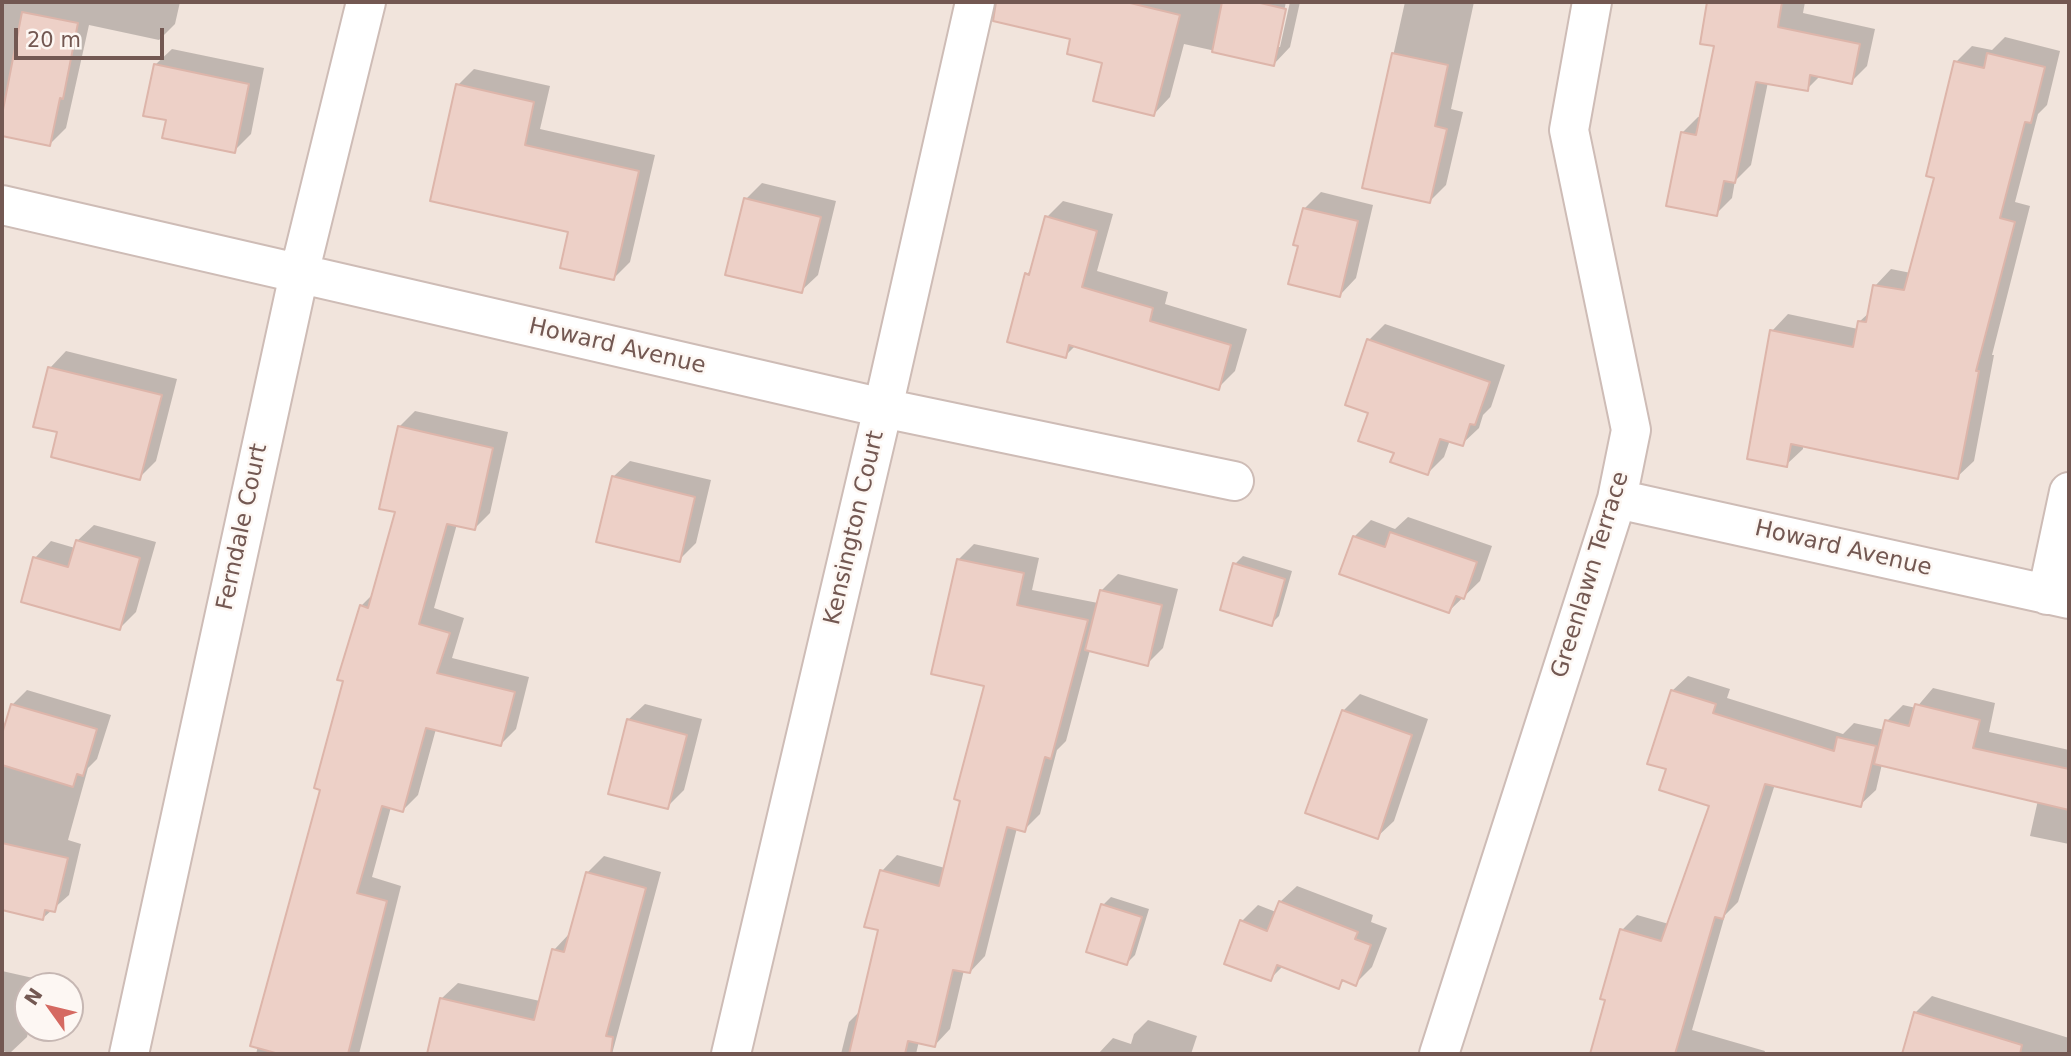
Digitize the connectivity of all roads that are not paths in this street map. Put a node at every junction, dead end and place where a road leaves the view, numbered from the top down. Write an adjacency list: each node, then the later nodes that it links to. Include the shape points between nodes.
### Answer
1 (366, 2): 5 (street, Ferndale Court)
2 (975, 2): 6 (street, Kensington Court)
3 (1592, 2): 9 (street, Greenlawn Terrace, via 1569,130 1631,430)
4 (2, 205): 5 (street, Howard Avenue)
5 (299, 274): 6 (street, Howard Avenue); 11 (street, Ferndale Court)
6 (883, 408): 7 (street, Howard Avenue); 12 (street, Kensington Court)
7 (1234, 481)
8 (2069, 492): 10 (street)
9 (1617, 499): 10 (street, Howard Avenue); 13 (street, Greenlawn Terrace)
10 (2058, 597)
11 (129, 1054)
12 (731, 1054)
13 (1439, 1054)

